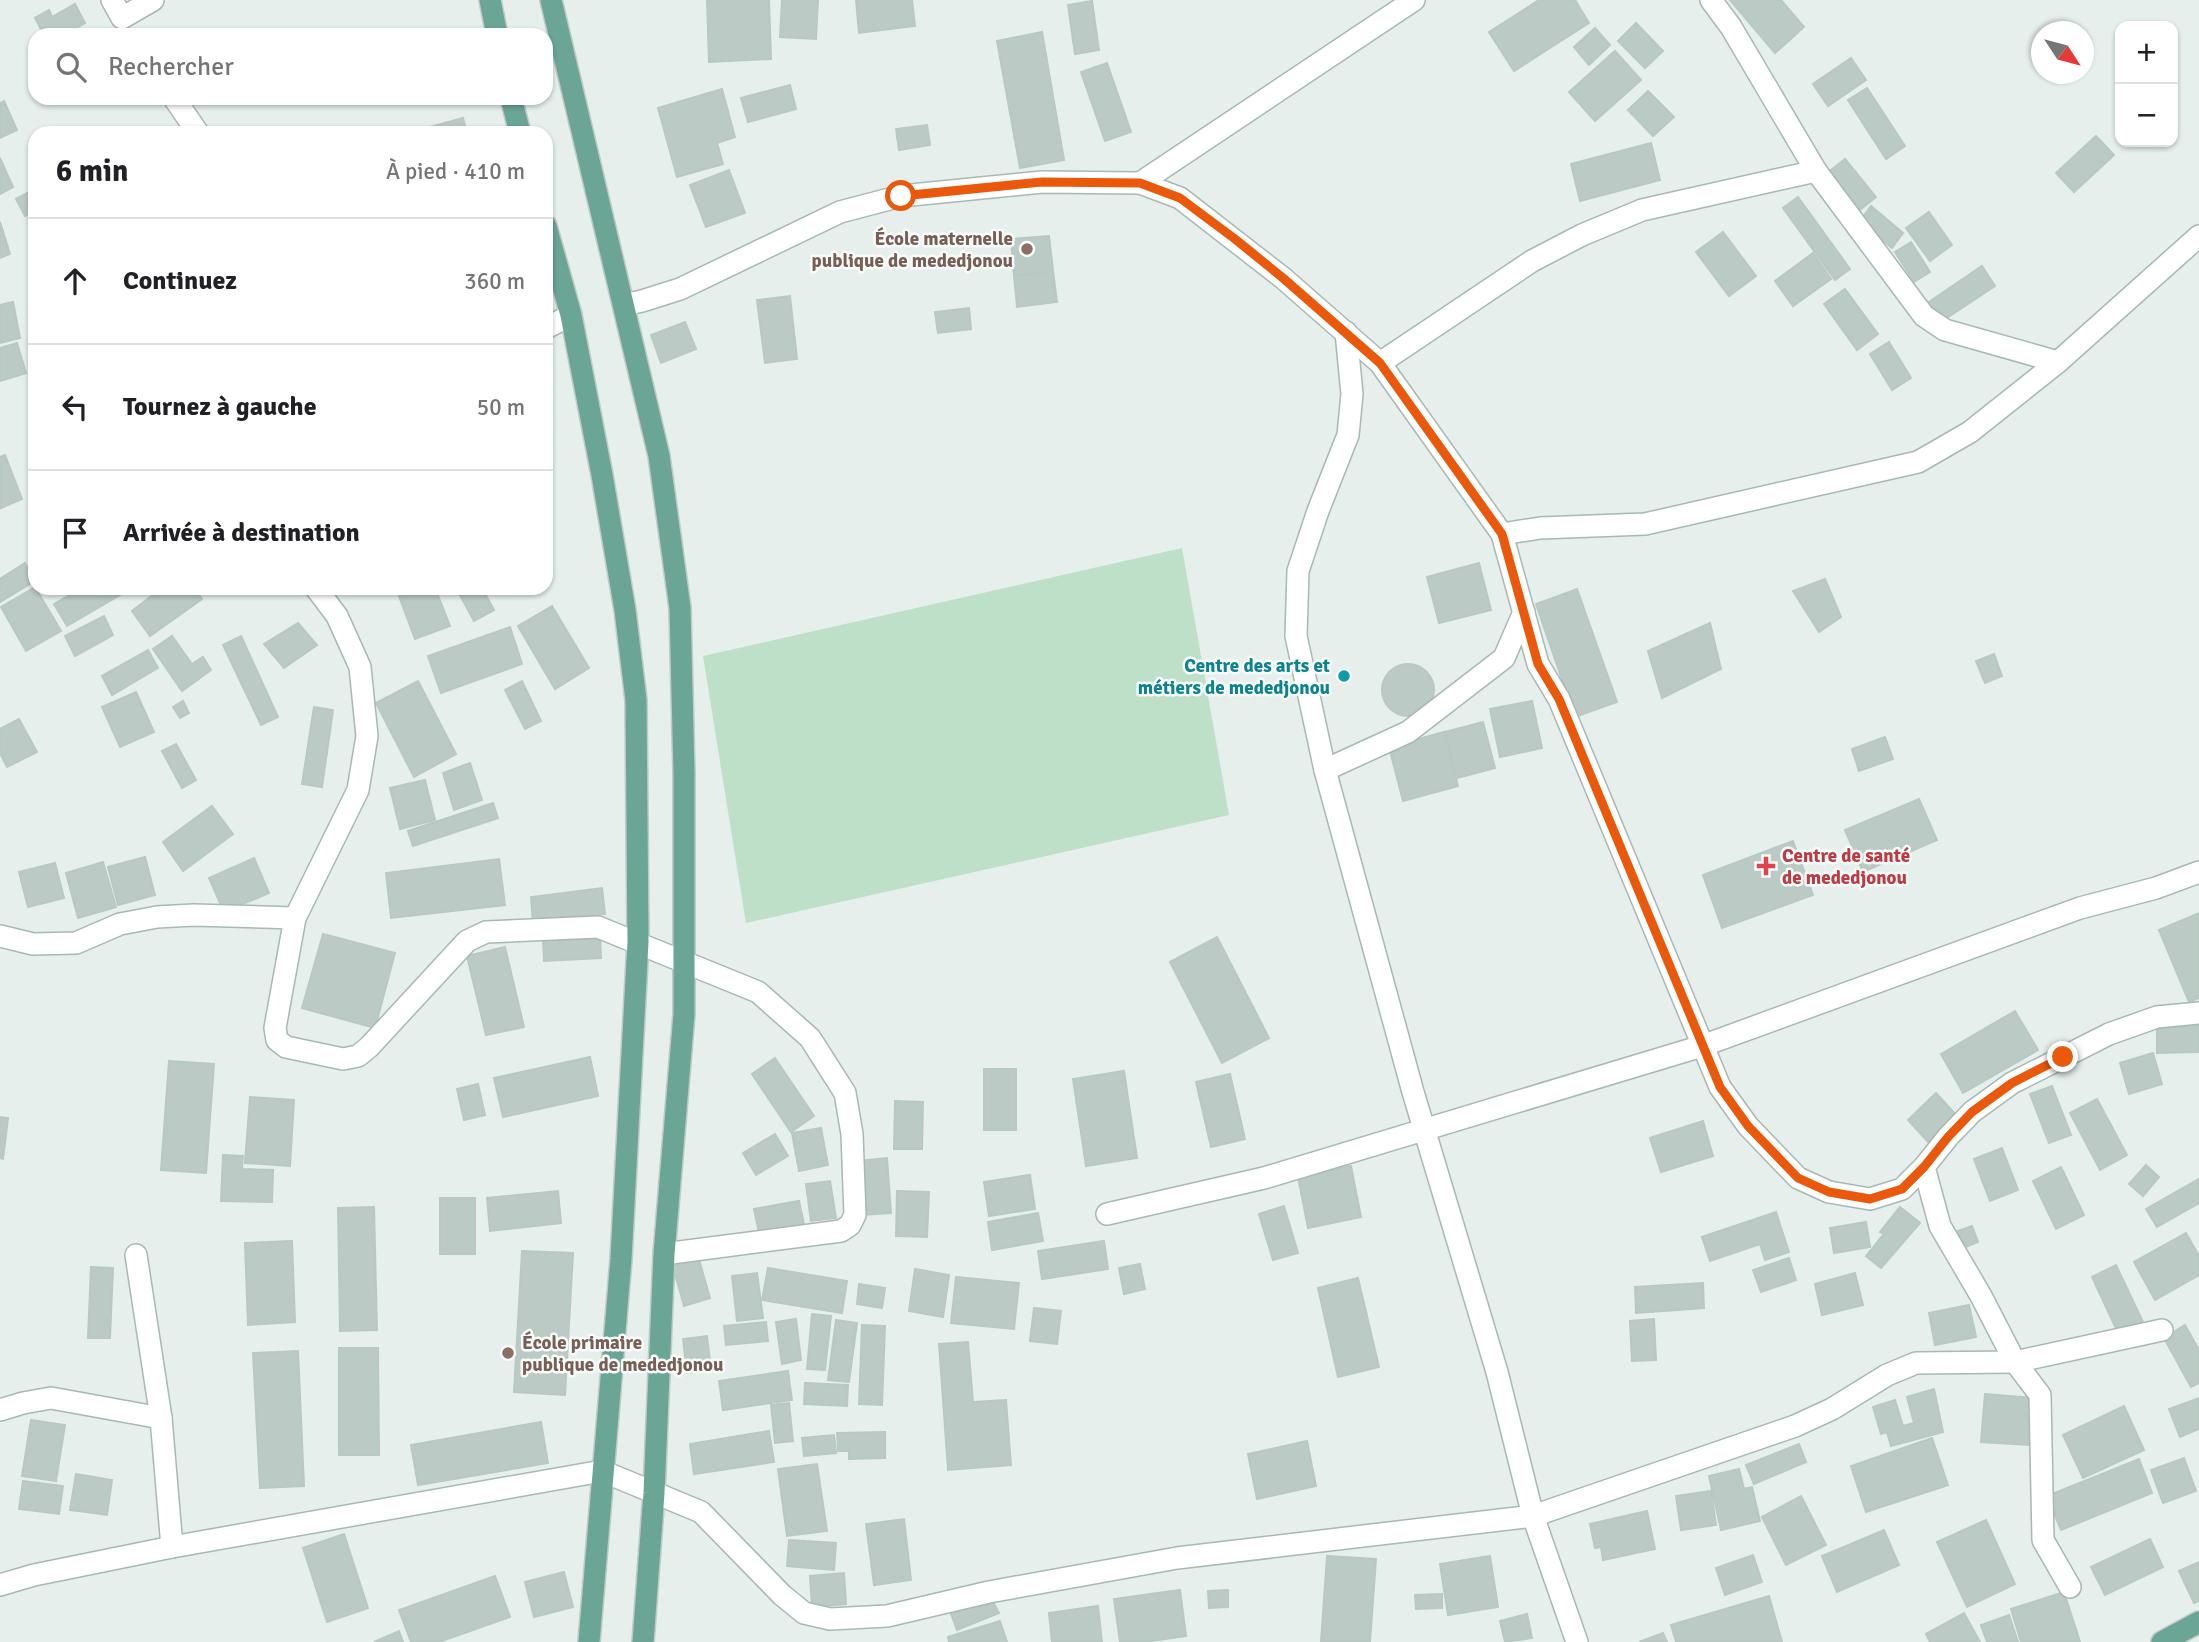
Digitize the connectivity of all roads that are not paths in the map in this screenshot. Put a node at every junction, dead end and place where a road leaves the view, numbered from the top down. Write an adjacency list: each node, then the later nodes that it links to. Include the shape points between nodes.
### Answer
1 (153, 0): 6 (street)
2 (490, 0): 7 (main road)
3 (551, 0): 16 (main road)
4 (1414, 0): 13 (street)
5 (1711, 0): 12 (street)
6 (122, 18)
7 (496, 28)
8 (179, 105): 10 (street)
9 (514, 105): 11 (main road)
10 (193, 126)
11 (518, 126)
12 (1816, 171): 20 (street, via 1924,316 1945,330); 21 (street, via 1642,210 1582,235 1532,261)
13 (1140, 183): 16 (street, via 1042,182 901,196 840,212 680,289); 19 (street, via 1180,198)
14 (2199, 236): 20 (street)
15 (553, 251): 17 (main road)
16 (624, 305): 30 (main road, via 659,456 680,608)
17 (571, 315): 18 (street); 29 (main road, via 623,596 636,700)
18 (553, 324)
19 (1346, 332): 21 (street); 25 (street, via 1352,394 1348,435 1298,571 1296,636)
20 (2058, 362): 22 (street, via 1970,432 1918,462 1645,524)
21 (1380, 363): 22 (street)
22 (1502, 534): 24 (street)
23 (321, 595): 27 (street, via 337,616 360,667 367,736 358,790)
24 (1524, 612): 25 (street, via 1504,658 1408,732); 32 (street, via 1538,664 1559,699)
25 (1325, 770): 33 (street)
26 (2199, 872): 32 (street, via 2080,908)
27 (295, 918): 28 (street, via 157,917 120,924 76,943 33,944); 29 (street, via 275,1028 277,1040 286,1047 344,1059 369,1047 467,942 486,932 598,927)
28 (0, 936)
29 (638, 942): 30 (street); 42 (main road, via 621,1259)
30 (683, 961): 36 (main road, via 684,1014); 36 (street, via 758,992 810,1038 845,1093 852,1135 855,1214 841,1231)
31 (2199, 1013): 34 (street, via 2157,1017 2109,1034 2012,1083 1972,1112)
32 (1702, 1046): 33 (street); 34 (street, via 1720,1087 1748,1126 1798,1178 1829,1192 1870,1199 1902,1189)
33 (1425, 1131): 35 (street, via 1264,1178); 44 (street, via 1497,1372)
34 (1924, 1167): 39 (street, via 1940,1226)
35 (1107, 1214)
36 (664, 1254): 43 (main road)
37 (135, 1255): 41 (street)
38 (2162, 1331): 39 (street)
39 (2015, 1362): 44 (street, via 1916,1363 1795,1426); 47 (street, via 2040,1395 2043,1540)
40 (0, 1410): 41 (street, via 51,1398)
41 (161, 1418): 45 (street)
42 (602, 1471): 43 (street); 45 (street); 49 (main road)
43 (654, 1493): 44 (street, via 701,1513 782,1595 804,1613 830,1619 887,1616 989,1592 1177,1558); 50 (main road)
44 (1533, 1516): 51 (street)
45 (172, 1547): 46 (street)
46 (0, 1585)
47 (2070, 1587)
48 (2199, 1622): 52 (main road)
49 (589, 1642)
50 (643, 1642)
51 (1577, 1642)
52 (2162, 1642)

